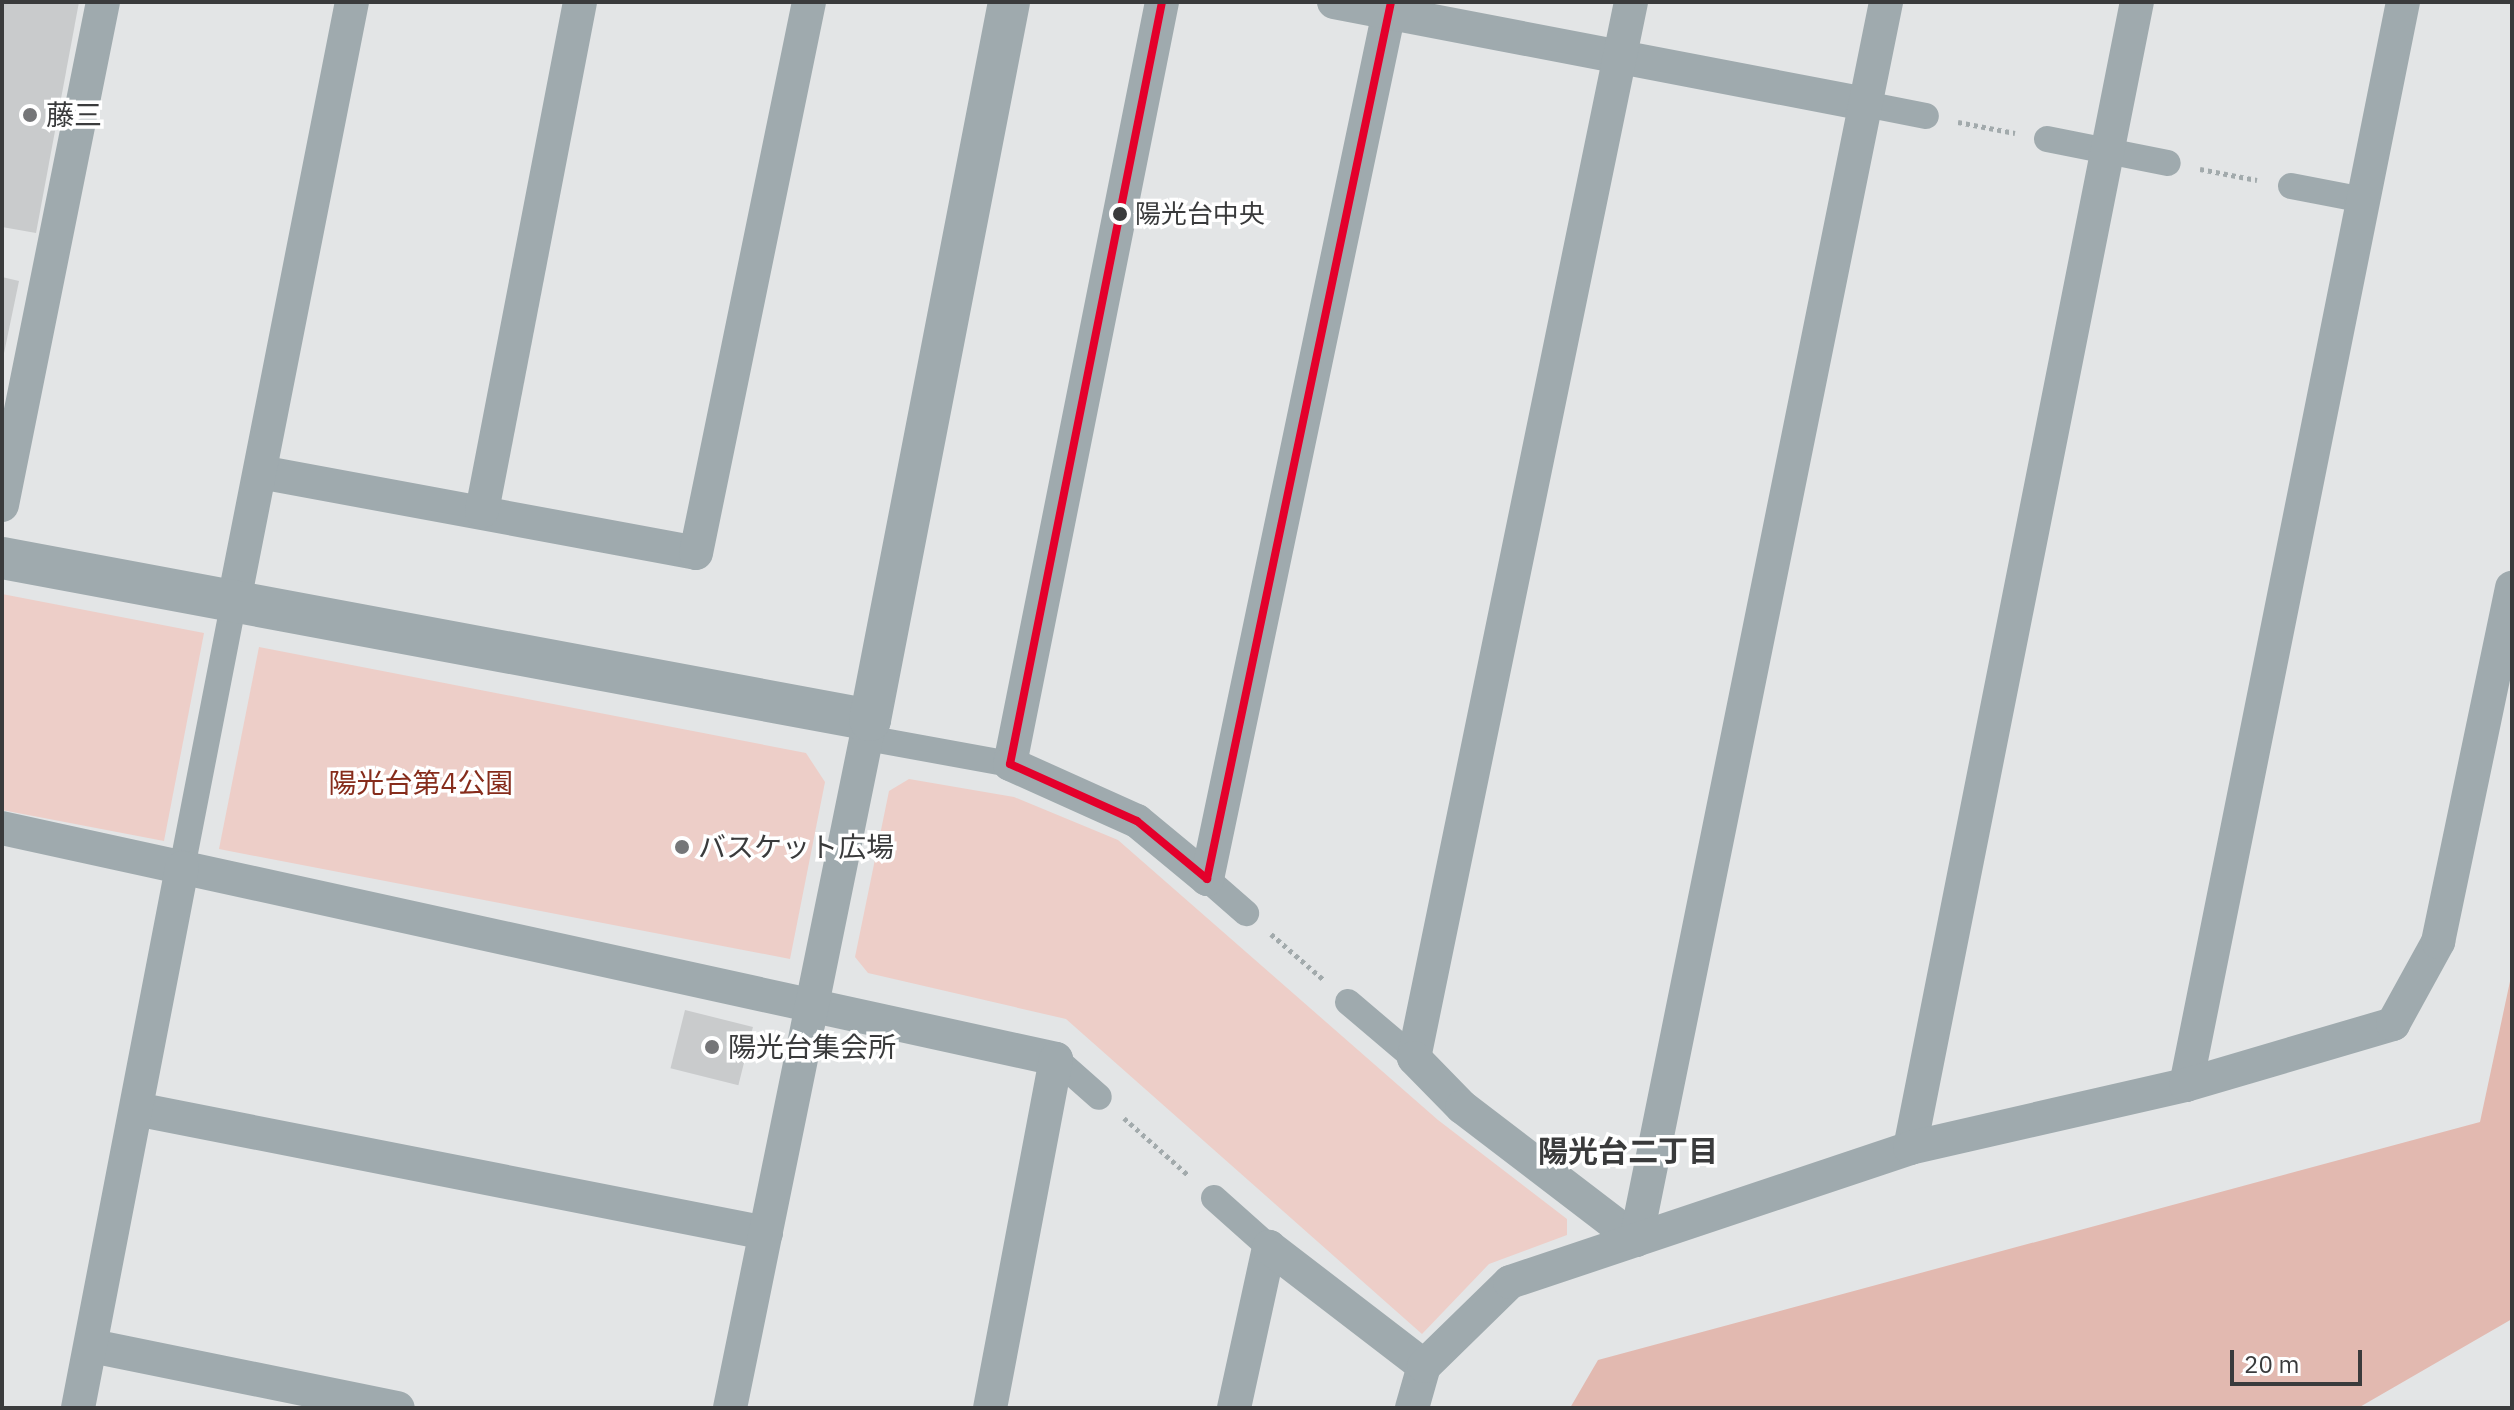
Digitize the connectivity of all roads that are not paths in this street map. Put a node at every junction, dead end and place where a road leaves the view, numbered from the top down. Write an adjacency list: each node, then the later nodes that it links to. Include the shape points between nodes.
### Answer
1 (103, 2): 22 (street)
2 (352, 2): 21 (street)
3 (580, 2): 23 (street)
4 (809, 2): 23 (street, via 696,553)
5 (1009, 2): 27 (street)
6 (1162, 2): 28 (street)
7 (1334, 2): 12 (street)
8 (1631, 2): 13 (street)
9 (1886, 2): 14 (street)
10 (2137, 2): 17 (street)
11 (2403, 2): 20 (street)
12 (1390, 7): 13 (street); 31 (street)
13 (1620, 57): 14 (street); 35 (street)
14 (1865, 104): 15 (street); 43 (street)
15 (1926, 116)
16 (2047, 139): 17 (street)
17 (2107, 151): 18 (street); 40 (street)
18 (2168, 163)
19 (2291, 186): 20 (street)
20 (2364, 200): 37 (street)
21 (260, 472): 23 (street); 26 (street)
22 (2, 505)
23 (482, 511)
24 (2, 558): 26 (street)
25 (2512, 588): 37 (street, via 2438,942 2393,1024)
26 (234, 601): 27 (street); 30 (street)
27 (869, 729): 28 (street); 34 (street)
28 (1010, 764): 31 (street, via 1137,821)
29 (2, 828): 30 (street)
30 (182, 868): 34 (street); 39 (street)
31 (1207, 879): 32 (street)
32 (1246, 913)
33 (1348, 1002): 35 (street)
34 (813, 1005): 36 (street); 42 (street)
35 (1414, 1058): 43 (street, via 1462,1107)
36 (1056, 1059): 38 (street); 50 (street)
37 (2186, 1085): 40 (street)
38 (1099, 1097)
39 (141, 1110): 42 (street); 45 (street)
40 (1910, 1148): 43 (street)
41 (1214, 1198): 44 (street)
42 (766, 1233): 49 (street)
43 (1636, 1240): 46 (street, via 1510,1282)
44 (1269, 1247): 46 (street); 51 (street)
45 (92, 1346): 47 (street); 48 (street)
46 (1424, 1366): 52 (street)
47 (78, 1408)
48 (398, 1408)
49 (730, 1408)
50 (990, 1408)
51 (1234, 1408)
52 (1412, 1408)

